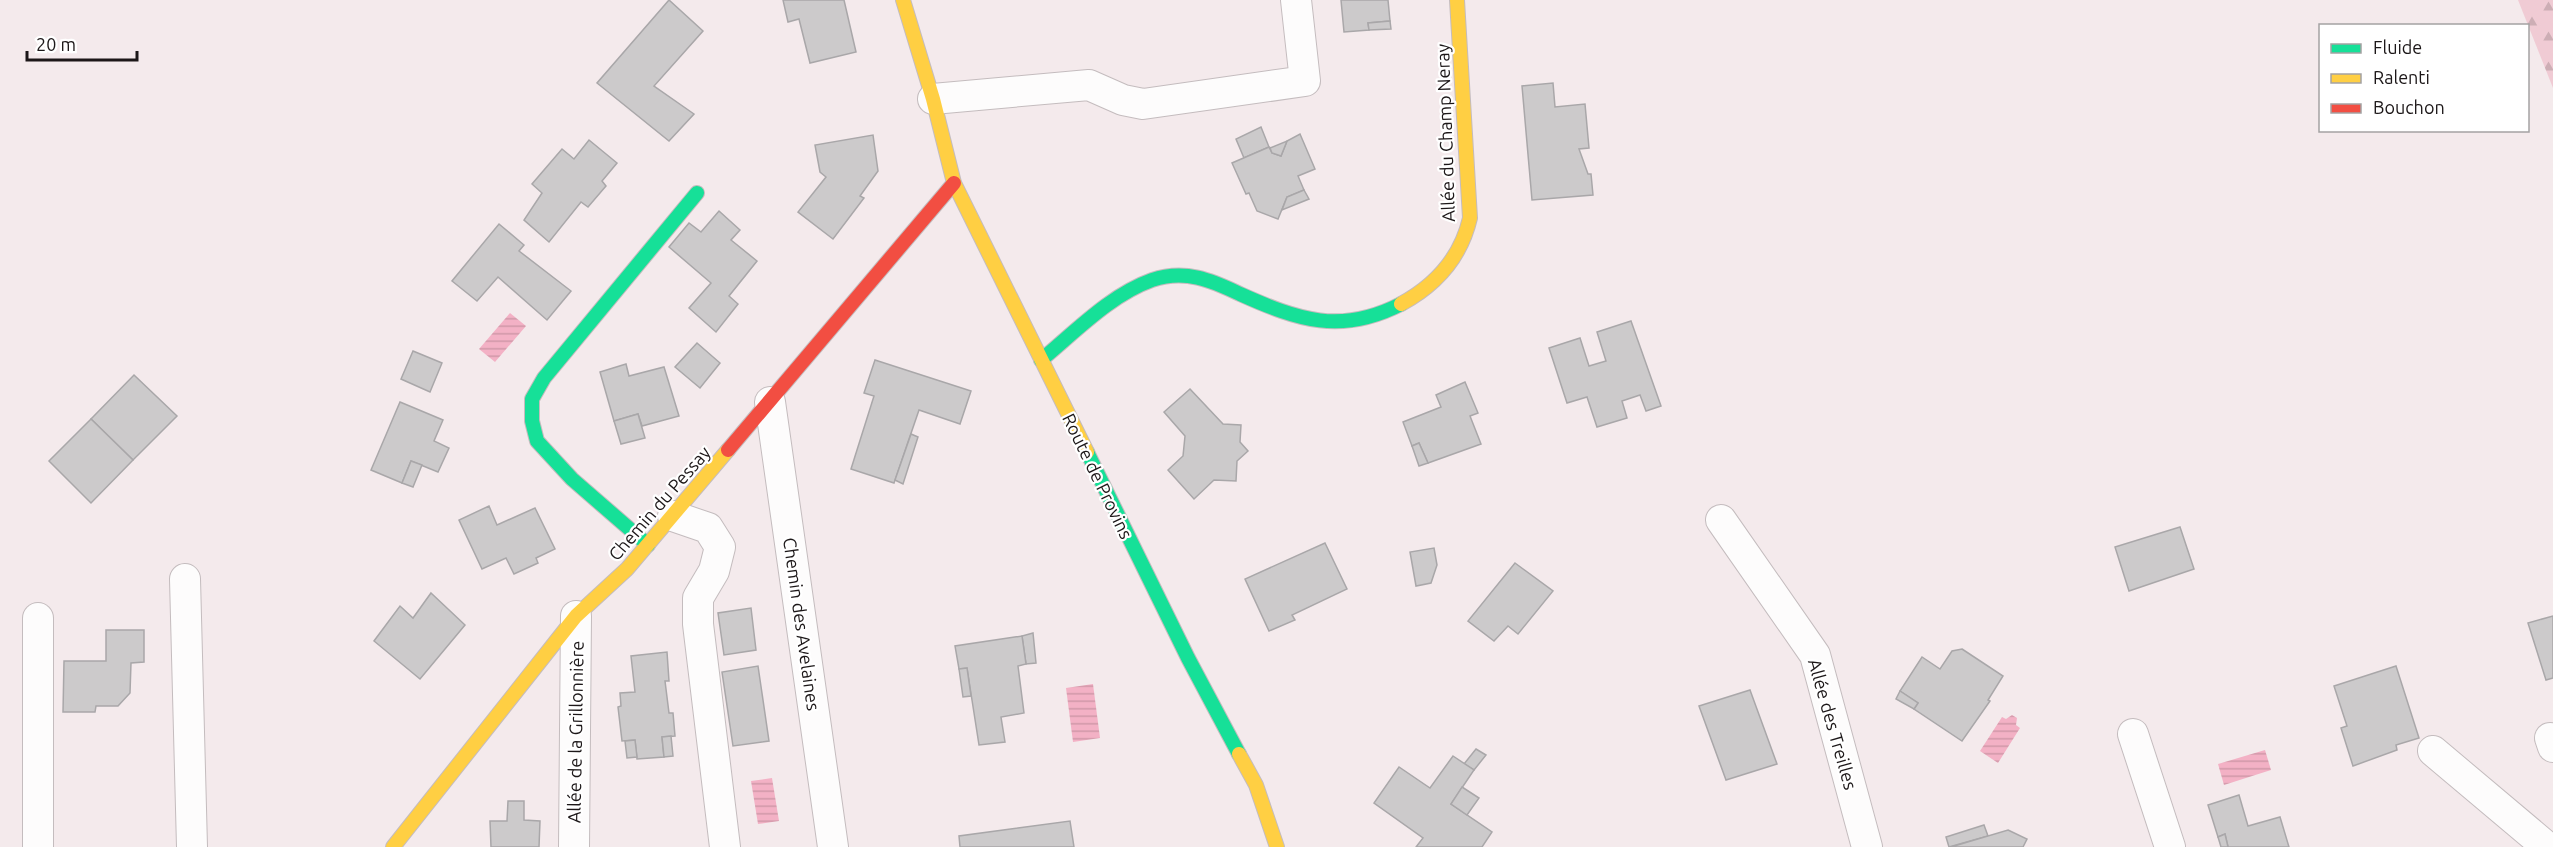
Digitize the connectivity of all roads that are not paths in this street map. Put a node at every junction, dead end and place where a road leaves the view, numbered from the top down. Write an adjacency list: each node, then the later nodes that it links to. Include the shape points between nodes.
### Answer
1 (903, 0): 4 (street, Route de Provins)
2 (1296, 0): 4 (street, via 1305,81 1143,104 1089,85)
3 (1457, 0): 7 (street, Allée du Champ Neray, via 1470,218 1463,245 1442,273 1420,293 1392,310 1360,321 1308,322 1195,274 1170,276 1130,292)
4 (933, 99): 5 (street, Route de Provins)
5 (954, 183): 7 (street, Route de Provins); 8 (street, Chemin du Pessay)
6 (697, 193): 11 (street, via 543,378 532,399 537,441 573,479)
7 (1041, 360): 23 (street, Route de Provins, via 1188,658 1256,785)
8 (770, 402): 9 (street, Chemin du Pessay); 22 (street, Chemin des Avelaines)
9 (673, 516): 11 (street, Chemin du Pessay); 21 (street, via 708,528 720,548 714,572 698,598 698,624)
10 (1721, 520): 24 (street, Allée des Treilles, via 1815,655)
11 (648, 545): 13 (street, Chemin du Pessay)
12 (185, 579): 18 (street)
13 (576, 616): 19 (street, Chemin du Pessay); 20 (street, Allée de la Grillonnière)
14 (38, 618): 17 (street)
15 (2133, 734): 25 (street)
16 (2433, 751): 26 (street)
17 (38, 847)
18 (192, 847)
19 (393, 847)
20 (574, 847)
21 (725, 847)
22 (833, 847)
23 (1277, 847)
24 (1867, 847)
25 (2170, 847)
26 (2547, 847)

